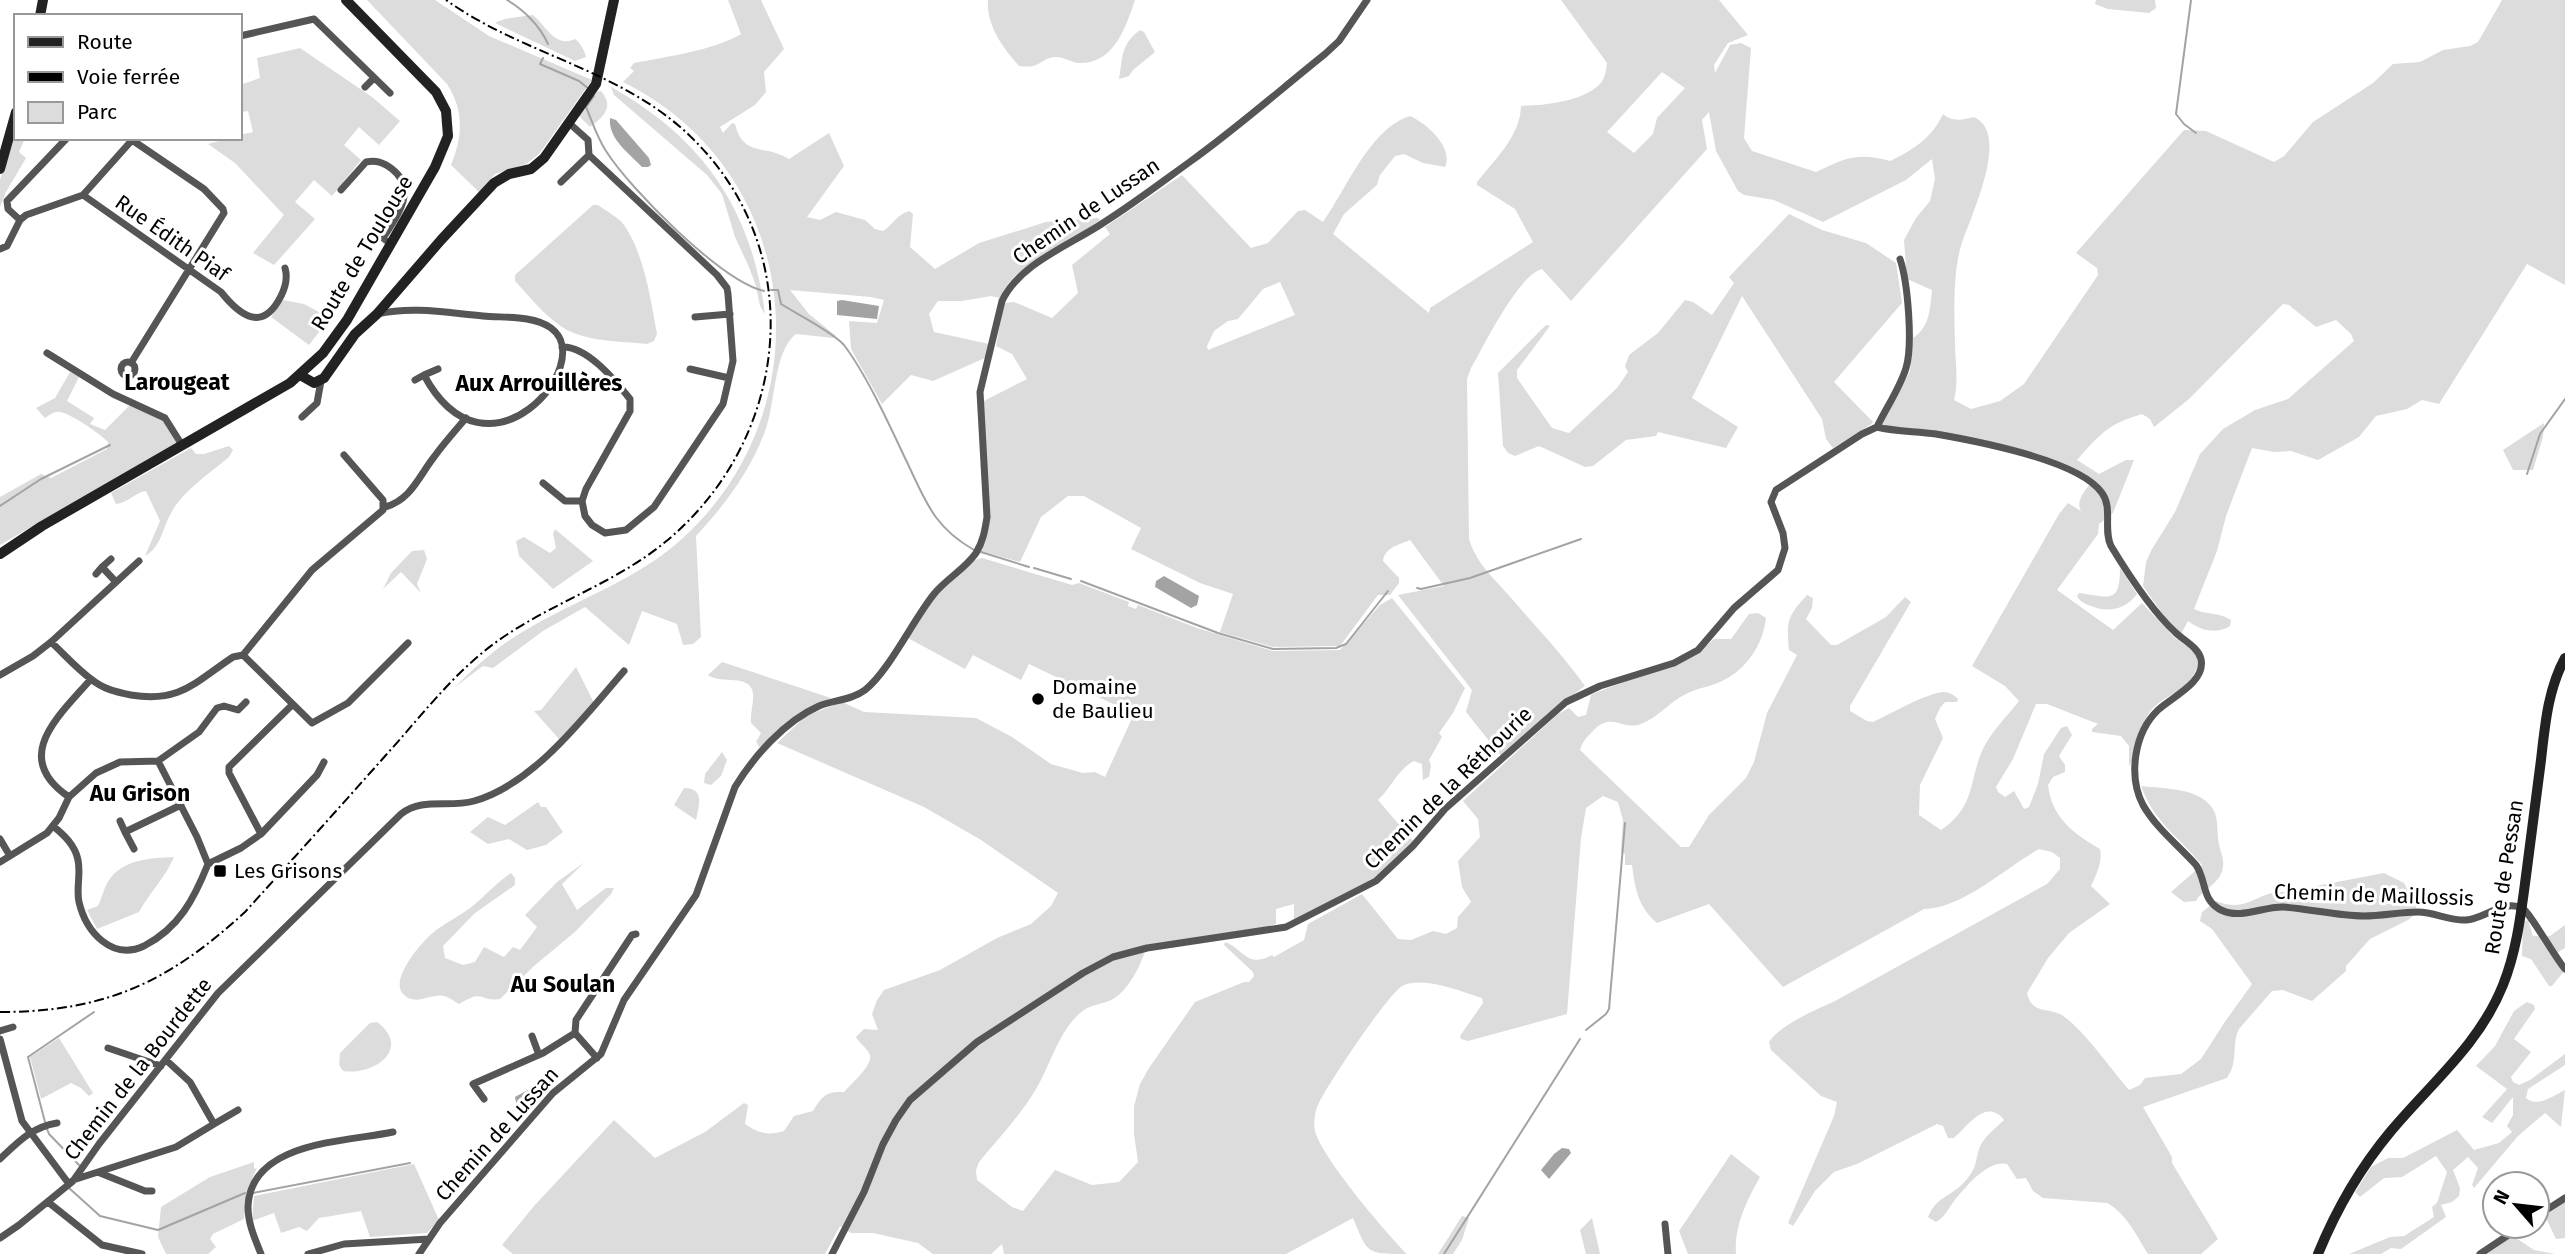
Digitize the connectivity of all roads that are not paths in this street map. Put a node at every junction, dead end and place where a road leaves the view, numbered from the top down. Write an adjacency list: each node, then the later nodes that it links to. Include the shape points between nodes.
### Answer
1 (346, 0): 19 (main road, Route de Toulouse, via 436,92 446,111 448,136 443,149)
2 (614, 0): 9 (main road, via 596,84)
3 (1365, 1): 84 (street, Chemin de Lussan, via 1325,54 1193,160 1037,263 1007,289 980,392 987,517 982,542 934,594 865,690 807,712 743,775 696,895 624,1000)
4 (242, 36): 5 (street, via 314,19)
5 (374, 78): 6 (street); 7 (street)
6 (365, 87)
7 (390, 93)
8 (14, 120): 14 (main road)
9 (569, 123): 13 (street, via 588,140); 24 (main road, via 531,169 495,183)
10 (64, 140): 18 (street, via 7,201 8,209)
11 (132, 140): 17 (street)
12 (134, 140): 23 (street, via 204,189 223,209)
13 (589, 155): 15 (street); 25 (street, via 723,282)
14 (0, 169)
15 (561, 182)
16 (341, 190): 19 (street, via 366,162 381,162 396,172 405,189 403,204 383,238)
17 (83, 195): 18 (street); 23 (street, Rue Édith Piaf)
18 (20, 220): 20 (street, via 7,246)
19 (391, 244): 30 (main road, Route de Toulouse, via 337,336)
20 (0, 249)
21 (1900, 259): 40 (street, via 1908,359)
22 (285, 268): 23 (street, Rue Édith Piaf, via 284,291 262,318 239,312 221,292)
23 (187, 269): 29 (street)
24 (377, 314): 27 (street, via 413,309 538,322 556,332); 37 (main road, via 355,334)
25 (730, 314): 26 (street); 35 (street, via 733,361)
26 (695, 317)
27 (562, 347): 39 (street, via 552,385 528,411 498,424); 44 (street, via 585,352 630,399 630,411)
28 (47, 353): 41 (street, via 113,394 165,418)
29 (131, 363)
30 (309, 367): 33 (main road, Route de Toulouse); 37 (main road)
31 (438, 369): 34 (street)
32 (690, 369): 35 (street)
33 (300, 375): 37 (main road, via 314,383); 41 (main road, Route de Toulouse)
34 (424, 375): 36 (street); 39 (street, via 443,401)
35 (729, 378): 44 (street, via 716,416 648,514 626,530 605,533 588,521)
36 (415, 380)
37 (321, 381): 38 (street, via 317,403)
38 (302, 417)
39 (466, 418): 45 (street, via 414,488)
40 (1877, 427): 74 (street, Chemin de Maillossis, via 1935,434 2025,454 2079,475 2102,492 2111,546 2162,619 2200,658 2200,672 2194,681 2158,710 2145,729 2134,774 2138,794 2154,823 2196,865 2205,894 2215,906 2233,914 2274,907 2363,916 2417,912 2466,920 2503,907); 107 (street, Chemin de la Réthourie, via 1776,490 1770,502 1783,533 1783,560 1698,650 1566,702 1445,809 1377,881 1286,927 1113,957 978,1042 910,1100 896,1120)
41 (182, 445): 46 (main road, Route de Toulouse)
42 (344, 456): 45 (street)
43 (543, 483): 44 (street, via 565,501)
44 (582, 502)
45 (385, 507): 54 (street, via 312,570)
46 (0, 554)
47 (111, 559): 49 (street)
48 (139, 561): 51 (street)
49 (102, 567): 50 (street); 51 (street)
50 (96, 574)
51 (116, 583): 52 (street)
52 (51, 642): 57 (street); 58 (street)
53 (408, 643): 54 (street, via 348,703 312,723)
54 (243, 655): 58 (street, via 164,697 112,691)
55 (2565, 657): 74 (main road, Route de Pessan, via 2546,715)
56 (624, 671): 85 (street, Chemin de la Bourdette, via 562,740 510,783 472,802 417,805 401,814 218,993)
57 (0, 675)
58 (91, 679): 63 (street, via 50,729 41,748 46,775)
59 (246, 702): 61 (street, via 238,710 216,709 200,732)
60 (290, 707): 68 (street, via 229,768)
61 (158, 761): 63 (street, via 111,765); 64 (street)
62 (324, 762): 68 (street)
63 (69, 797): 66 (street)
64 (181, 805): 67 (street); 73 (street)
65 (120, 821): 67 (street)
66 (53, 826): 71 (street); 73 (street, via 77,855 79,901 86,919 101,941 120,951 145,945 174,925 198,890)
67 (125, 832): 70 (street)
68 (261, 834): 73 (street)
69 (0, 839): 71 (street)
70 (134, 849)
71 (10, 856): 72 (street)
72 (0, 862)
73 (208, 864)
74 (2521, 908): 76 (street); 109 (main road, Route de Pessan, via 2508,971 2486,1020 2379,1145)
75 (636, 934): 79 (street, via 576,1020)
76 (2565, 969)
77 (13, 1027): 78 (street)
78 (0, 1031)
79 (575, 1033): 83 (street); 84 (street)
80 (532, 1036): 83 (street)
81 (0, 1039): 90 (street)
82 (108, 1048): 85 (street)
83 (539, 1055): 86 (street, via 473,1084)
84 (597, 1058): 101 (street, Chemin de Lussan, via 553,1093)
85 (163, 1063): 89 (street, via 190,1082); 96 (street, Chemin de la Bourdette)
86 (484, 1099)
87 (238, 1110): 89 (street)
88 (57, 1123): 90 (street)
89 (214, 1124): 92 (street)
90 (29, 1132): 94 (street); 96 (street)
91 (393, 1132): 104 (street, via 320,1143 265,1167 253,1184 248,1208)
92 (184, 1142): 93 (street); 95 (street)
93 (188, 1150)
94 (0, 1159)
95 (100, 1172): 96 (street); 97 (street)
96 (71, 1182): 98 (street, Chemin de la Bourdette)
97 (152, 1191)
98 (48, 1202): 100 (street, Chemin de la Bourdette); 103 (street, via 102,1245)
99 (1665, 1224): 108 (street)
100 (0, 1238)
101 (429, 1239): 105 (street, via 344,1244); 106 (street, Chemin de Lussan)
102 (2501, 1240): 110 (street)
103 (142, 1254)
104 (261, 1254)
105 (308, 1254)
106 (419, 1254)
107 (832, 1254)
108 (1668, 1254)
109 (2318, 1254)
110 (2480, 1254)

